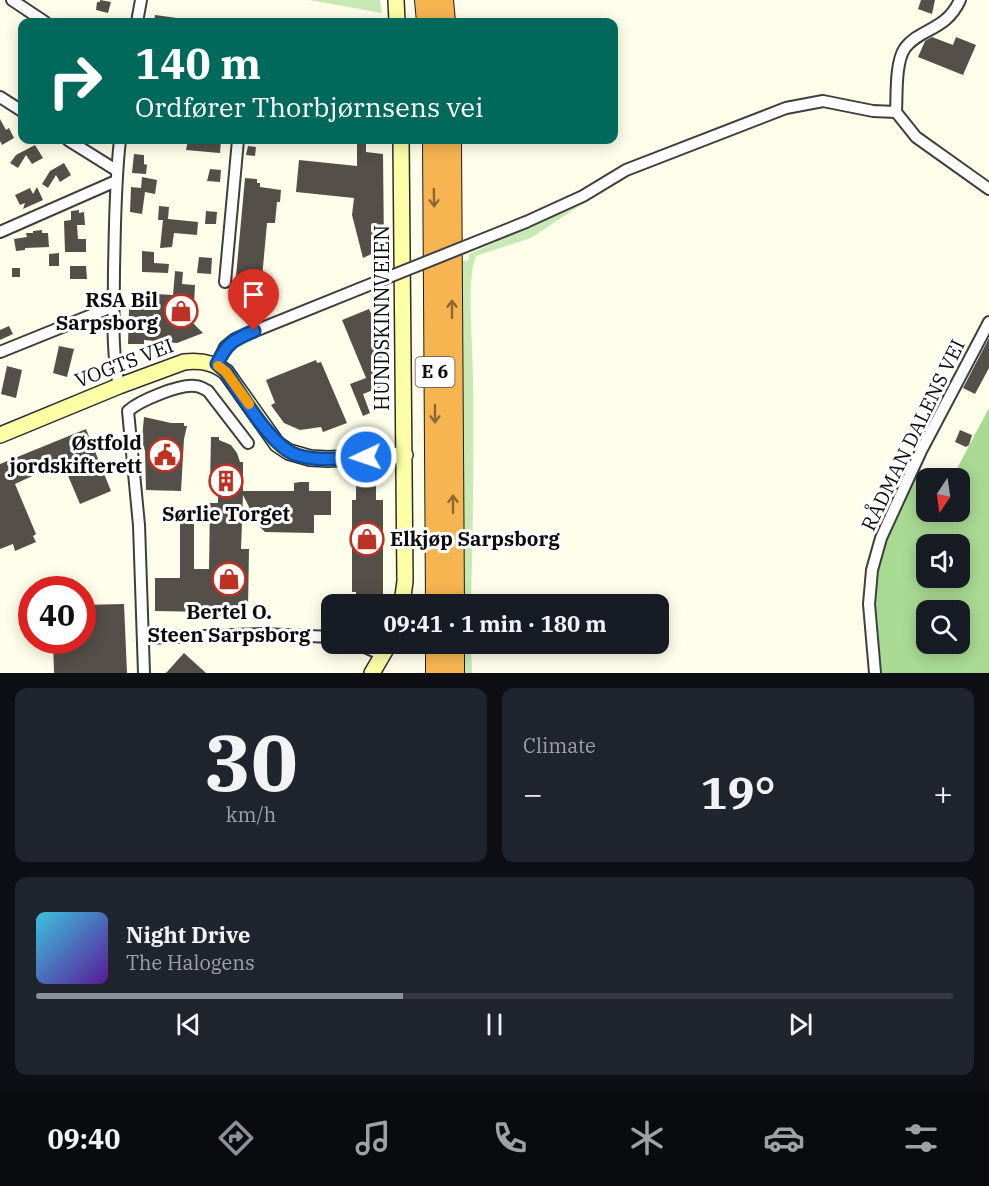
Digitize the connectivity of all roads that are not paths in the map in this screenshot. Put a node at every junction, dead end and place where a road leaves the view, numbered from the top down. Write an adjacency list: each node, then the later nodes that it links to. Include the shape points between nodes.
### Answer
1 (141, 0): 8 (street)
2 (396, 0): 9 (street)
3 (425, 0): 10 (highway)
4 (444, 0): 11 (highway)
5 (960, 0): 14 (street, via 947,20 905,48 899,62)
6 (18, 2): 7 (street)
7 (40, 18)
8 (138, 18)
9 (397, 18)
10 (427, 18)
11 (445, 18)
12 (0, 97): 13 (street)
13 (18, 108)
14 (896, 112): 22 (street, via 916,137); 28 (street, bridge, via 823,101 786,108 626,170 584,196 526,222 235,339 225,347)
15 (73, 144): 21 (street)
16 (120, 144): 21 (street)
17 (238, 144): 24 (street)
18 (401, 144): 32 (street, HUNDSKINNVEIEN)
19 (433, 144): 34 (highway, E 6, one-way to 34)
20 (451, 144): 35 (highway, E 6, one-way to 20)
21 (116, 175): 23 (street); 25 (street)
22 (989, 189)
23 (3, 228)
24 (225, 282)
25 (114, 306): 27 (street); 29 (street)
26 (989, 322): 45 (street, RÅDMAN DALENS VEI, via 881,538 872,570 869,604)
27 (0, 352)
28 (217, 364): 29 (street, VOGTS VEI, via 184,362); 32 (street, via 277,444 289,452 327,459)
29 (119, 386): 30 (street, VOGTS VEI)
30 (0, 435)
31 (248, 443): 37 (street, via 201,387 176,389 128,411)
32 (405, 455): 33 (street, HUNDSKINNVEIEN)
33 (403, 594)
34 (436, 594)
35 (454, 594)
36 (321, 636): 37 (street)
37 (143, 638): 41 (street)
38 (383, 654): 42 (street)
39 (436, 654): 43 (highway)
40 (454, 654): 44 (highway)
41 (144, 673)
42 (372, 673)
43 (436, 673)
44 (454, 673)
45 (875, 673)

